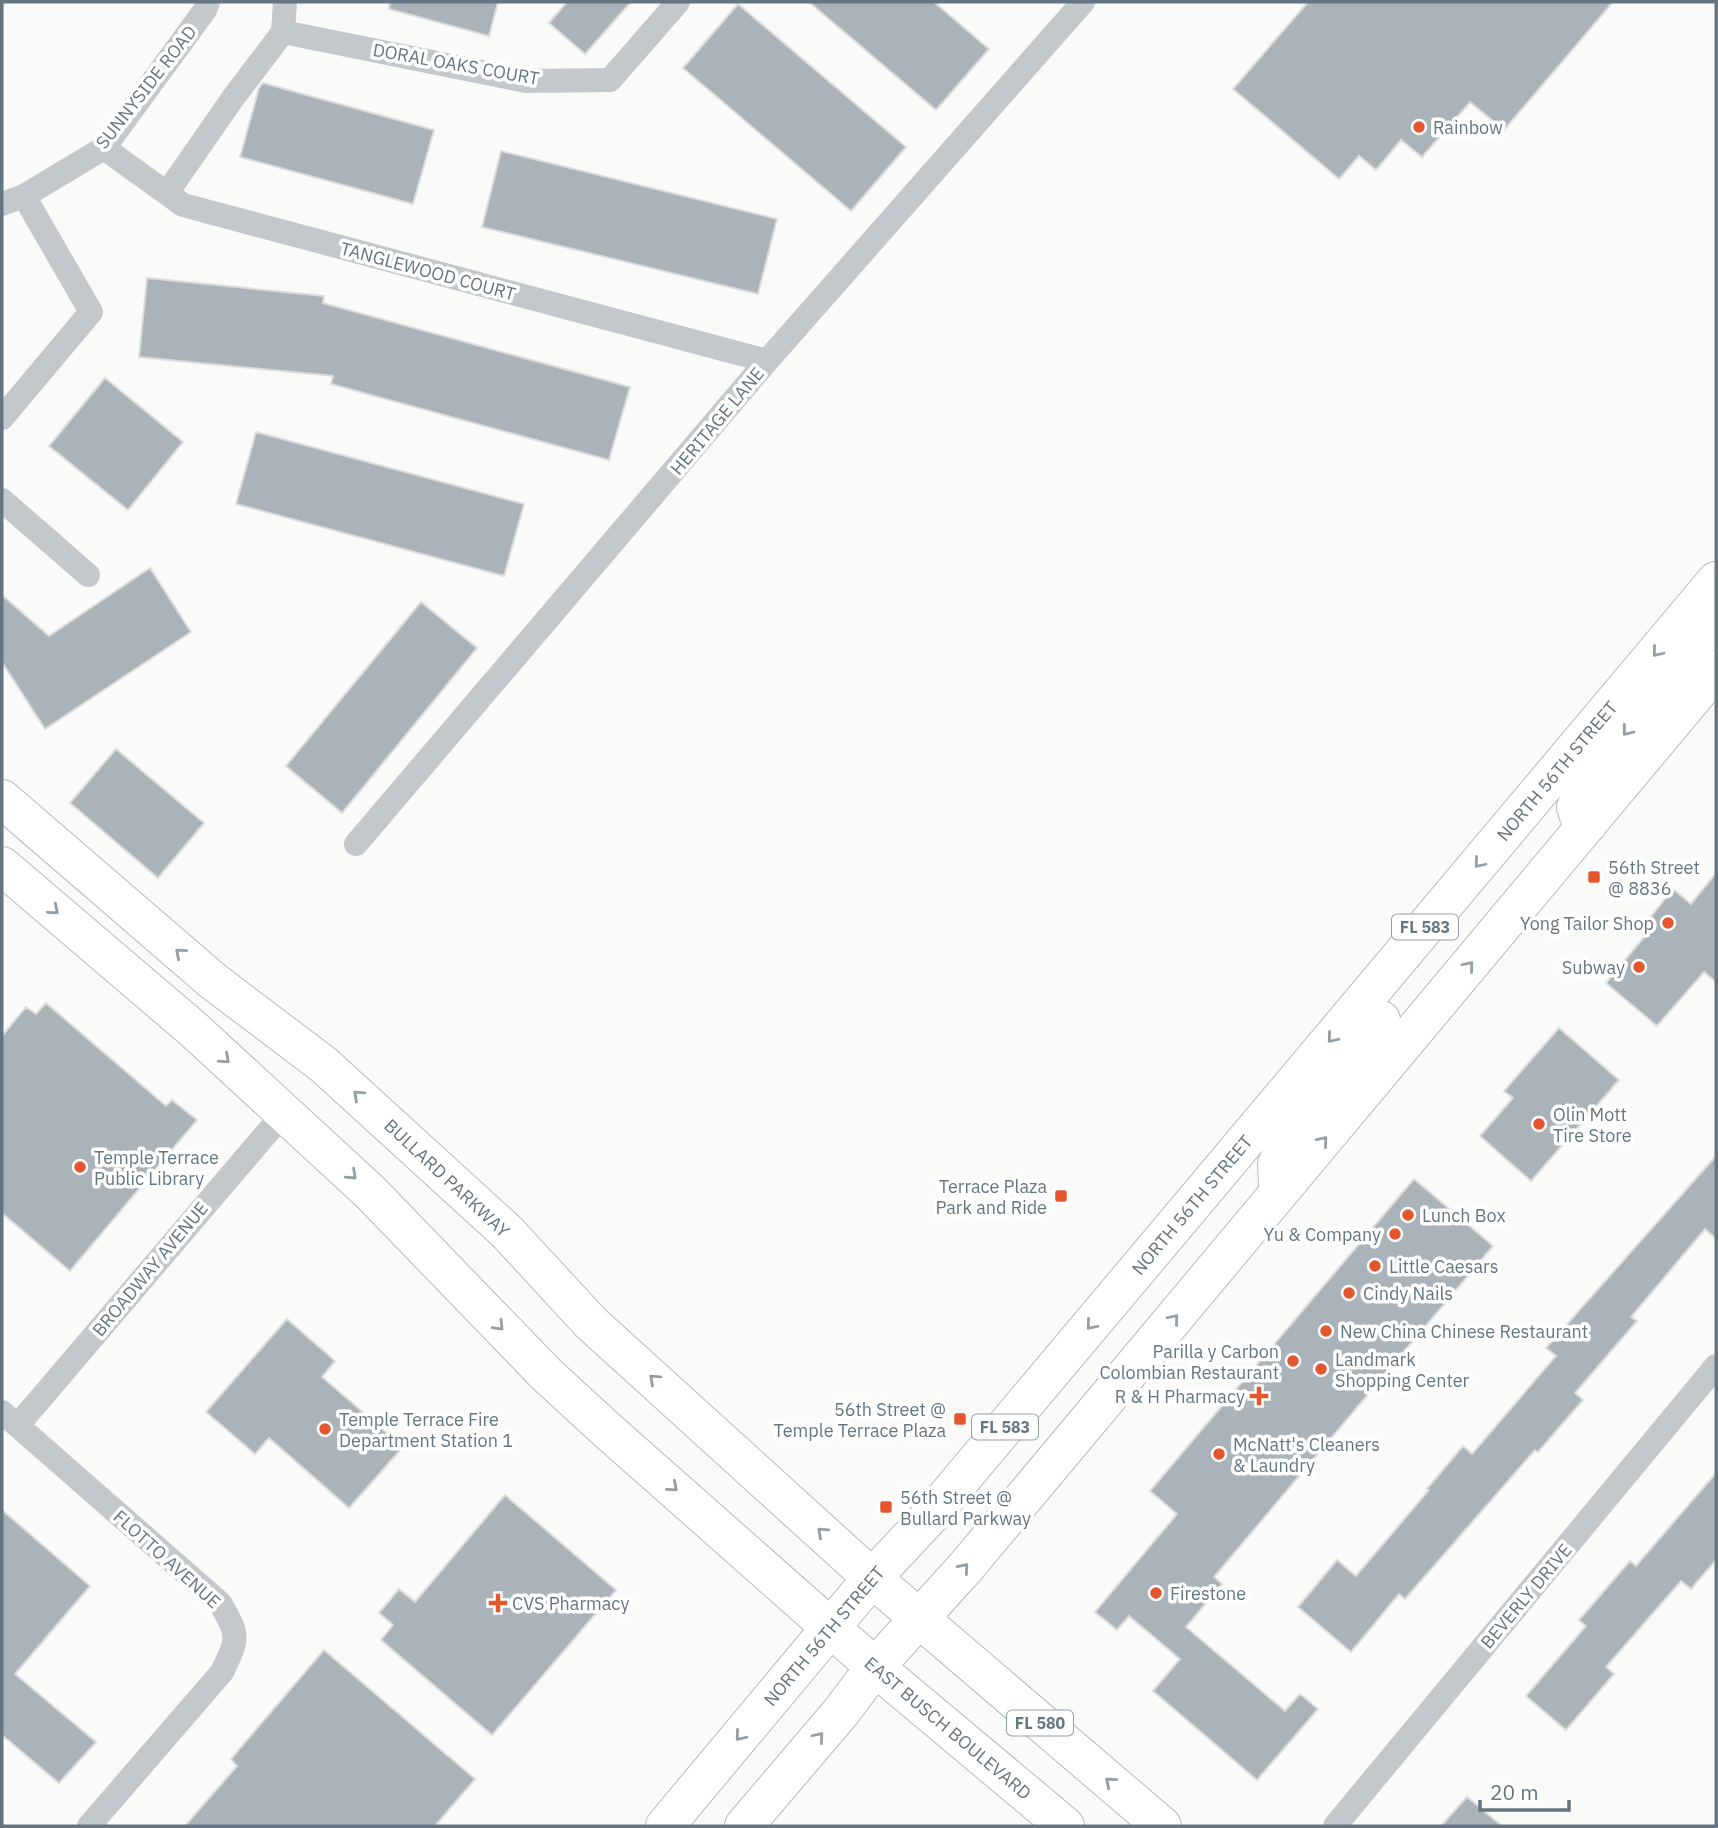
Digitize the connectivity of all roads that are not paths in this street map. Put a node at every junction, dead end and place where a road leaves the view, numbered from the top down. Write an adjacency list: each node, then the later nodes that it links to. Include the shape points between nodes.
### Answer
1 (208, 2): 6 (street, SUNNYSIDE ROAD)
2 (285, 2): 5 (street)
3 (678, 2): 5 (street, DORAL OAKS COURT, via 610,80 526,80)
4 (1083, 2): 9 (street, HERITAGE LANE)
5 (283, 32): 7 (street)
6 (104, 148): 7 (street, TANGLEWOOD COURT); 8 (street, SUNNYSIDE ROAD)
7 (167, 193): 9 (street, TANGLEWOOD COURT, via 183,205)
8 (13, 200): 10 (street, via 91,312)
9 (767, 362): 18 (street, HERITAGE LANE)
10 (2, 418)
11 (2, 500): 12 (street)
12 (88, 575)
13 (1716, 581): 20 (main road, NORTH 56TH STREET / FL 583, one-way to 20)
14 (1716, 594): 17 (main road, one-way to 17, via 1705,629 1684,663 1586,783 1576,807)
15 (1716, 670): 17 (main road, FL 583)
16 (2, 799): 25 (main road, BULLARD PARKWAY, one-way to 16, via 591,1323 507,1232 324,1065 213,981)
17 (1588, 824): 22 (main road, FL 583, one-way to 17)
18 (356, 844)
19 (2, 866): 21 (main road, one-way to 21)
20 (1419, 934): 22 (main road, via 1409,979 1396,1002 1327,1086 1287,1144 1277,1164); 25 (main road, NORTH 56TH STREET / FL 583, one-way to 25, via 932,1514)
21 (284, 1113): 24 (street, BROADWAY AVENUE); 27 (main road, one-way to 27, via 370,1192 546,1374)
22 (1279, 1193): 26 (main road, FL 583, one-way to 22)
23 (1716, 1366): 34 (street, BEVERLY DRIVE)
24 (10, 1418): 29 (street, FLOTTO AVENUE, via 220,1603 236,1629 222,1672)
25 (872, 1578): 26 (main road, FL 580); 27 (main road, NORTH 56TH STREET / FL 583)
26 (919, 1619): 28 (main road, FL 583); 33 (main road, FL 580, one-way to 26)
27 (832, 1628): 28 (main road, EAST BUSCH BOULEVARD); 30 (main road, NORTH 56TH STREET / FL 583, one-way to 30)
28 (875, 1667): 31 (main road, FL 583, one-way to 28); 32 (main road, EAST BUSCH BOULEVARD)
29 (89, 1826)
30 (665, 1826)
31 (744, 1826)
32 (1065, 1826)
33 (1162, 1826)
34 (1335, 1826)

